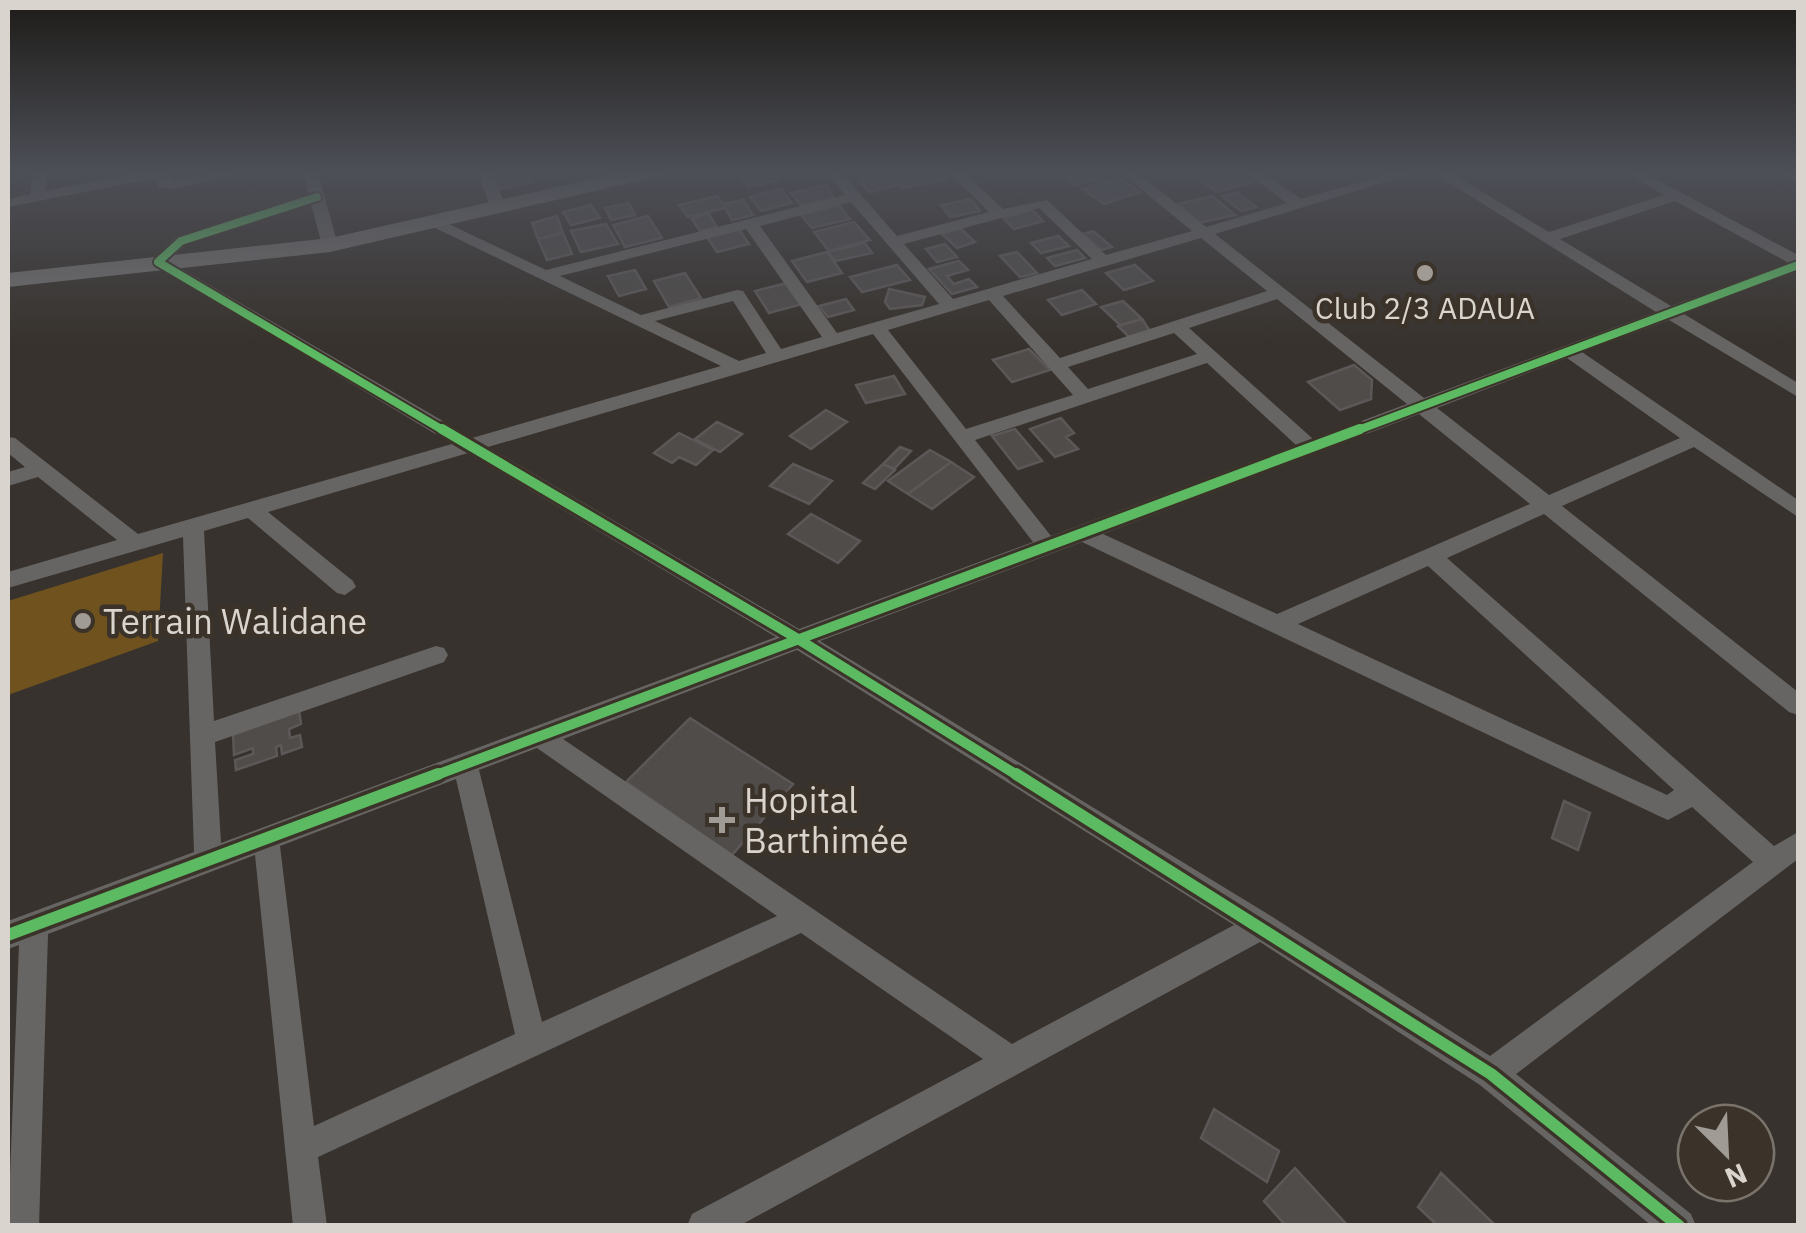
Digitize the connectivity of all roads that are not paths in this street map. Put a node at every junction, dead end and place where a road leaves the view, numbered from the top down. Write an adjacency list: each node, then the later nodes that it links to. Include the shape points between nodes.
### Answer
1 (224, 228): 19 (street, via 181,241)
2 (325, 228): 18 (street)
3 (409, 228): 18 (street)
4 (446, 228): 22 (street)
5 (732, 228): 22 (street)
6 (753, 228): 31 (street)
7 (881, 228): 17 (street)
8 (949, 228): 17 (street)
9 (1068, 228): 20 (street)
10 (1197, 228): 15 (street)
11 (1223, 228): 15 (street)
12 (1530, 228): 16 (street)
13 (1579, 228): 16 (street)
14 (1734, 228): 21 (street)
15 (1204, 233): 20 (street); 24 (street)
16 (1547, 238): 27 (street)
17 (894, 242): 26 (street)
18 (330, 245): 19 (street)
19 (158, 262): 23 (street); 43 (street)
20 (1104, 262): 25 (street)
21 (1798, 263): 27 (street)
22 (544, 274): 28 (street)
23 (8, 280)
24 (1279, 292): 29 (street); 39 (street)
25 (992, 294): 26 (street); 35 (street)
26 (950, 306): 30 (street)
27 (1670, 313): 32 (street); 37 (street)
28 (640, 320): 34 (street, via 737,295); 36 (street)
29 (1177, 326): 33 (street); 35 (street)
30 (876, 328): 31 (street); 40 (street)
31 (833, 340): 34 (street)
32 (1568, 351): 39 (street); 41 (street)
33 (1210, 356): 38 (street); 44 (street)
34 (776, 357): 36 (street)
35 (1056, 365): 38 (street)
36 (739, 368): 43 (street)
37 (1798, 392)
38 (1084, 397): 40 (street)
39 (1422, 406): 44 (street); 47 (street)
40 (962, 437): 53 (street)
41 (1696, 439): 47 (street); 49 (street)
42 (8, 443): 45 (street)
43 (468, 446): 48 (street); 58 (street)
44 (1310, 447): 51 (street)
45 (41, 470): 46 (street); 52 (street)
46 (8, 479)
47 (1546, 505): 54 (street); 60 (street)
48 (251, 509): 50 (street); 56 (street)
49 (1798, 510)
50 (192, 526): 52 (street); 61 (street)
51 (1082, 533): 53 (street); 57 (street)
52 (134, 544): 55 (street)
53 (1047, 546): 58 (street)
54 (1431, 556): 57 (street); 64 (street)
55 (8, 580)
56 (345, 586)
57 (1276, 625): 64 (street, via 1668,808)
58 (798, 639): 62 (street); 70 (street)
59 (436, 655): 61 (street)
60 (1798, 706)
61 (202, 736): 67 (street)
62 (539, 736): 63 (street); 69 (street)
63 (465, 764): 65 (street); 72 (street)
64 (1693, 792): 68 (street)
65 (266, 838): 67 (street); 75 (street)
66 (1798, 844): 68 (street)
67 (208, 860): 71 (street)
68 (1772, 863): 74 (street)
69 (802, 918): 72 (street); 73 (street)
70 (1262, 926): 73 (street); 74 (street)
71 (21, 930): 76 (street)
72 (532, 1042): 75 (street)
73 (1010, 1061): 78 (street)
74 (1490, 1074): 79 (street)
75 (302, 1148): 77 (street)
76 (22, 1226)
77 (310, 1226)
78 (704, 1226)
79 (1678, 1226)

